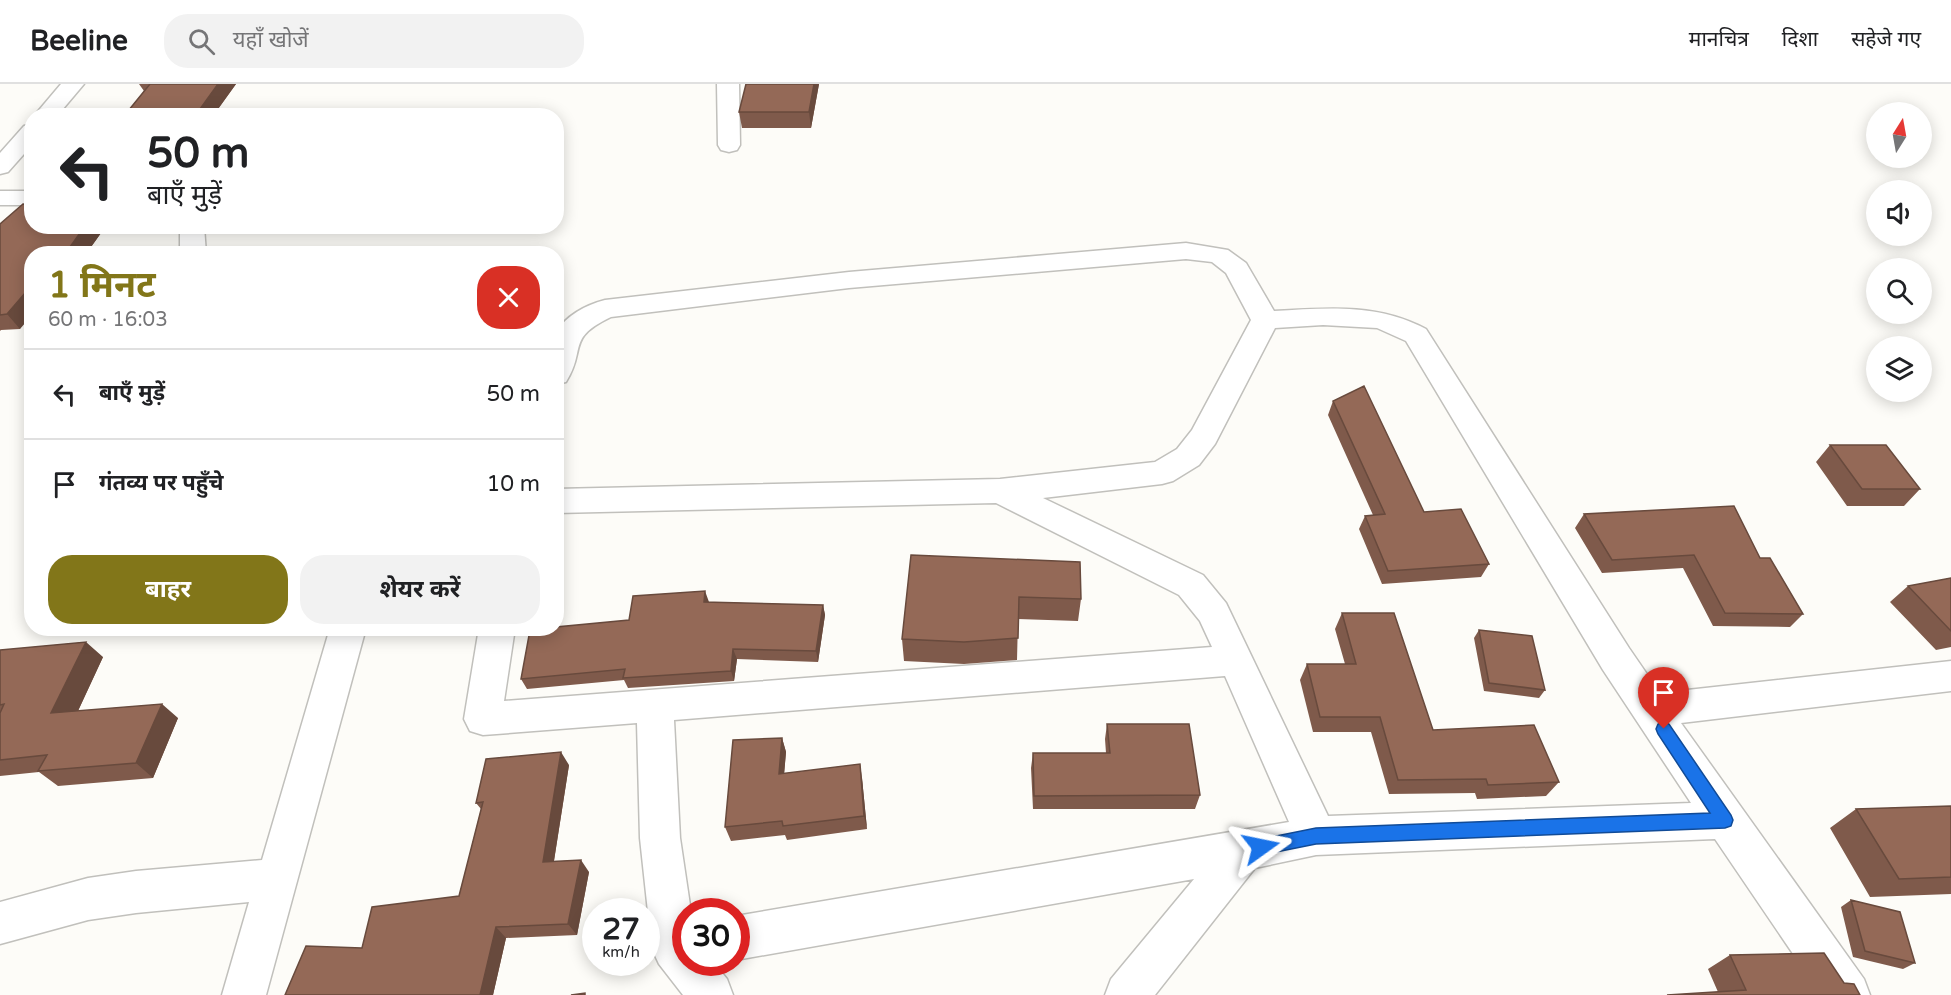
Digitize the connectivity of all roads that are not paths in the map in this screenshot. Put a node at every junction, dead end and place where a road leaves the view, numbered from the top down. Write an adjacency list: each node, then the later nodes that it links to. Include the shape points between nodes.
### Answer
1 (73, 84): 3 (street)
2 (728, 84): 5 (street)
3 (52, 108)
4 (24, 140): 6 (street)
5 (729, 145)
6 (0, 167)
7 (0, 198): 8 (street)
8 (24, 198)
9 (1265, 320): 10 (street, via 1237,269 1219,255 1186,251 849,280 605,309 580,319 567,333); 11 (street, via 1204,436 1188,458 1162,472); 18 (street, via 1364,316 1399,324 1416,335)
10 (564, 344)
11 (1000, 491): 12 (street); 15 (street, via 1191,585 1214,613)
12 (564, 501)
13 (346, 636): 22 (street)
14 (496, 636): 17 (street, via 483,719)
15 (1235, 660): 17 (street); 20 (street)
16 (1951, 676): 18 (street)
17 (655, 705): 23 (street, via 660,838)
18 (1652, 710): 19 (street)
19 (1725, 820): 20 (street); 30 (street)
20 (1316, 836): 21 (street)
21 (1243, 851): 25 (street); 29 (street)
22 (277, 879): 24 (street, via 107,896); 27 (street)
23 (672, 904)
24 (0, 923)
25 (750, 936)
26 (698, 976): 28 (street)
27 (244, 995)
28 (711, 995)
29 (1127, 995)
30 (1848, 995)

